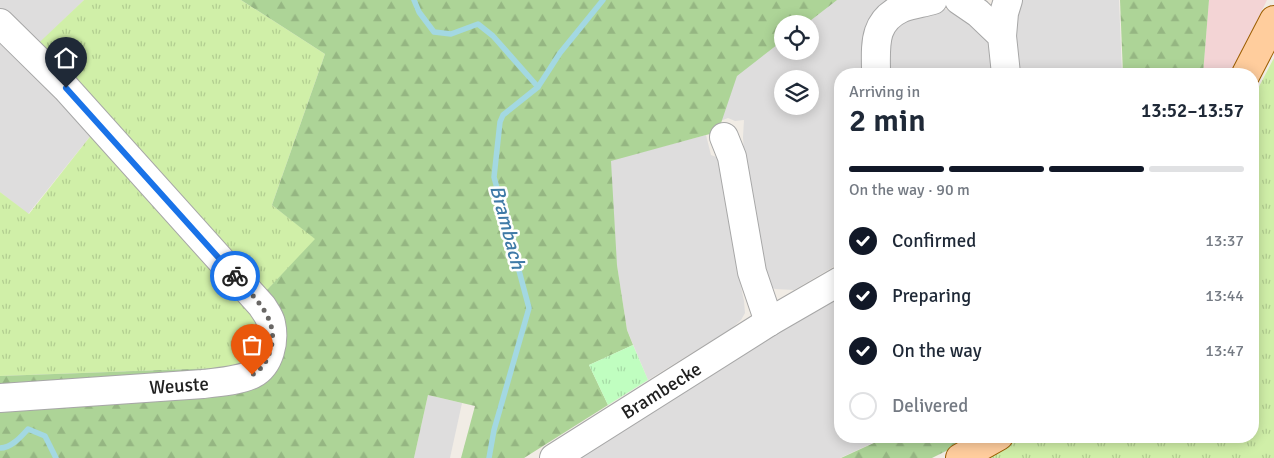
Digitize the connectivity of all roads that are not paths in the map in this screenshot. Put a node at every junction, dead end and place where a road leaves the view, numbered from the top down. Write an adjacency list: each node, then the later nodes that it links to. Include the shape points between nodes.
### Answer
1 (933, 0): 7 (street, via 903,8 880,27)
2 (959, 0): 6 (street)
3 (1008, 0): 6 (street)
4 (1274, 20): 9 (main road)
5 (0, 23): 13 (street, Weuste, via 66,88 262,306 271,322 272,347 261,369 252,375 227,381)
6 (1002, 36): 8 (street)
7 (876, 68)
8 (1005, 68)
9 (1249, 68)
10 (724, 137): 12 (street, via 732,157 752,272)
11 (834, 284): 12 (street, Brambecke)
12 (769, 322): 15 (street, Brambecke)
13 (0, 398)
14 (987, 443): 16 (main road)
15 (554, 458)
16 (960, 458)

